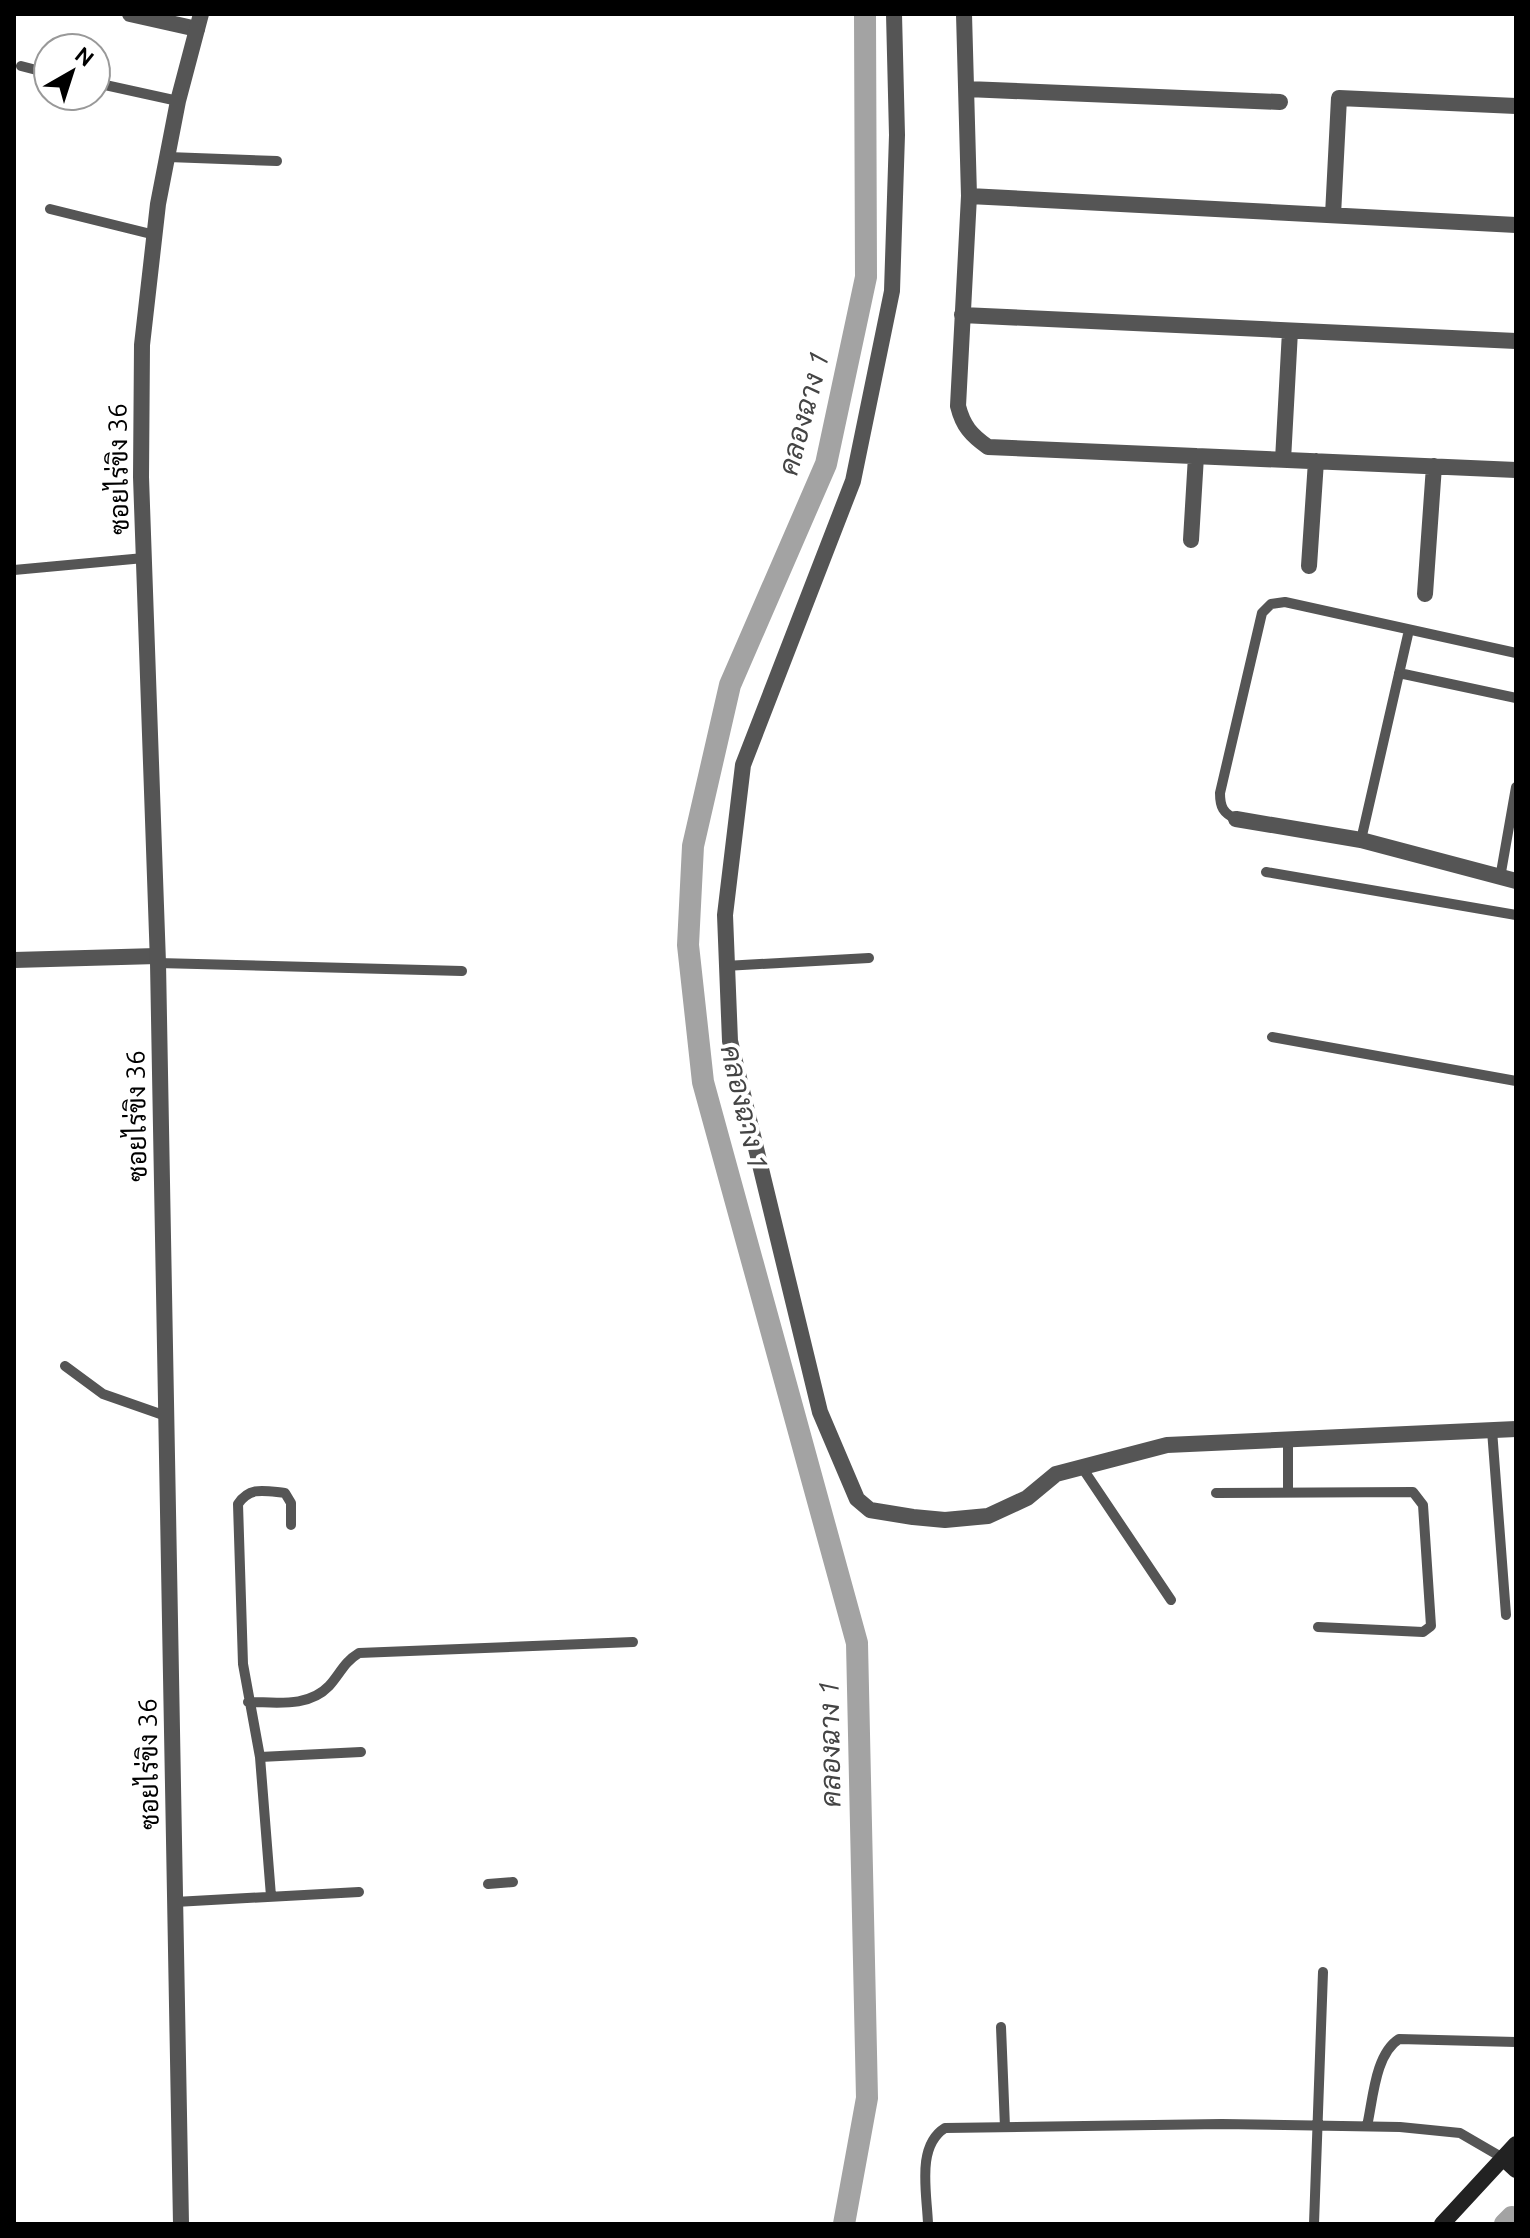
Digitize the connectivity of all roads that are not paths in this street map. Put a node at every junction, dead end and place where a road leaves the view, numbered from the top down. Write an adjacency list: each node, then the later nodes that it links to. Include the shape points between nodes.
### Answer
1 (130, 14): 4 (street)
2 (894, 14): 45 (street, via 892,291 853,481 743,765 727,889)
3 (964, 14): 8 (street)
4 (199, 21): 9 (street, ซอยไร่ขิง 36)
5 (21, 66): 6 (lane)
6 (32, 69)
7 (112, 87): 9 (lane)
8 (967, 89): 10 (street); 14 (street)
9 (178, 101): 12 (street, ซอยไร่ขิง 36)
10 (1280, 102)
11 (1516, 106): 16 (street, via 1339,98)
12 (168, 157): 13 (lane); 18 (street, ซอยไร่ขิง 36)
13 (277, 161)
14 (969, 196): 16 (street); 19 (street)
15 (50, 209): 18 (lane)
16 (1333, 215): 17 (street)
17 (1516, 225)
18 (155, 235): 28 (street, ซอยไร่ขิง 36, via 142,345)
19 (962, 315): 20 (street); 22 (street, via 958,406 963,424 988,447)
20 (1290, 331): 21 (street); 23 (street)
21 (1516, 341)
22 (1196, 456): 23 (street); 27 (street)
23 (1283, 460): 24 (street)
24 (1316, 461): 25 (street); 29 (street)
25 (1434, 466): 26 (street); 31 (street)
26 (1516, 470)
27 (1191, 540)
28 (144, 558): 30 (lane); 44 (street, ซอยไร่ขิง 36)
29 (1309, 566)
30 (14, 570)
31 (1425, 594)
32 (1409, 630): 33 (lane); 34 (lane); 37 (lane, via 1285,602 1271,604 1262,613 1220,793 1220,806)
33 (1516, 653)
34 (1399, 673): 35 (lane); 38 (lane)
35 (1516, 698)
36 (1516, 787): 40 (lane)
37 (1236, 819): 38 (street)
38 (1361, 840): 40 (street)
39 (1266, 872): 41 (lane)
40 (1508, 880)
41 (1516, 915)
42 (869, 958): 45 (lane)
43 (14, 960): 44 (street)
44 (158, 960): 46 (lane); 50 (street, ซอยไร่ขิง 36)
45 (725, 966): 54 (street, via 730,1041 820,1412 857,1499 870,1510 913,1517 988,1516 1027,1498 1056,1474)
46 (462, 971)
47 (1272, 1037): 48 (lane)
48 (1516, 1081)
49 (65, 1366): 50 (lane, via 103,1394)
50 (166, 1416): 69 (street, ซอยไร่ขิง 36)
51 (1516, 1429): 52 (street)
52 (1492, 1430): 53 (street); 59 (lane)
53 (1288, 1440): 54 (street, via 1167,1445); 55 (lane)
54 (1081, 1466): 58 (lane)
55 (1288, 1491): 56 (lane); 60 (lane, via 1413,1492 1423,1505 1431,1626 1423,1632)
56 (1216, 1493)
57 (291, 1525): 62 (lane, via 291,1503 285,1493 254,1490 238,1504)
58 (1171, 1600)
59 (1506, 1615)
60 (1318, 1627)
61 (633, 1642): 62 (lane, via 359,1653 314,1699)
62 (248, 1702): 64 (lane)
63 (361, 1752): 64 (lane)
64 (260, 1757): 68 (lane)
65 (513, 1882): 66 (lane)
66 (488, 1884)
67 (359, 1892): 68 (lane)
68 (271, 1896): 69 (lane)
69 (175, 1902): 79 (street, ซอยไร่ขิง 36)
70 (1323, 1972): 73 (lane)
71 (1001, 2027): 75 (lane)
72 (1516, 2042): 74 (lane, via 1399,2039 1384,2056)
73 (1319, 2125): 74 (lane); 75 (lane); 81 (lane)
74 (1367, 2126): 77 (lane, via 1460,2133)
75 (1005, 2127): 80 (lane, via 945,2128 934,2135 927,2148)
76 (1516, 2144): 77 (main road)
77 (1503, 2158): 78 (main road); 82 (main road)
78 (1516, 2170)
79 (181, 2224)
80 (928, 2224)
81 (1314, 2224)
82 (1442, 2224)

